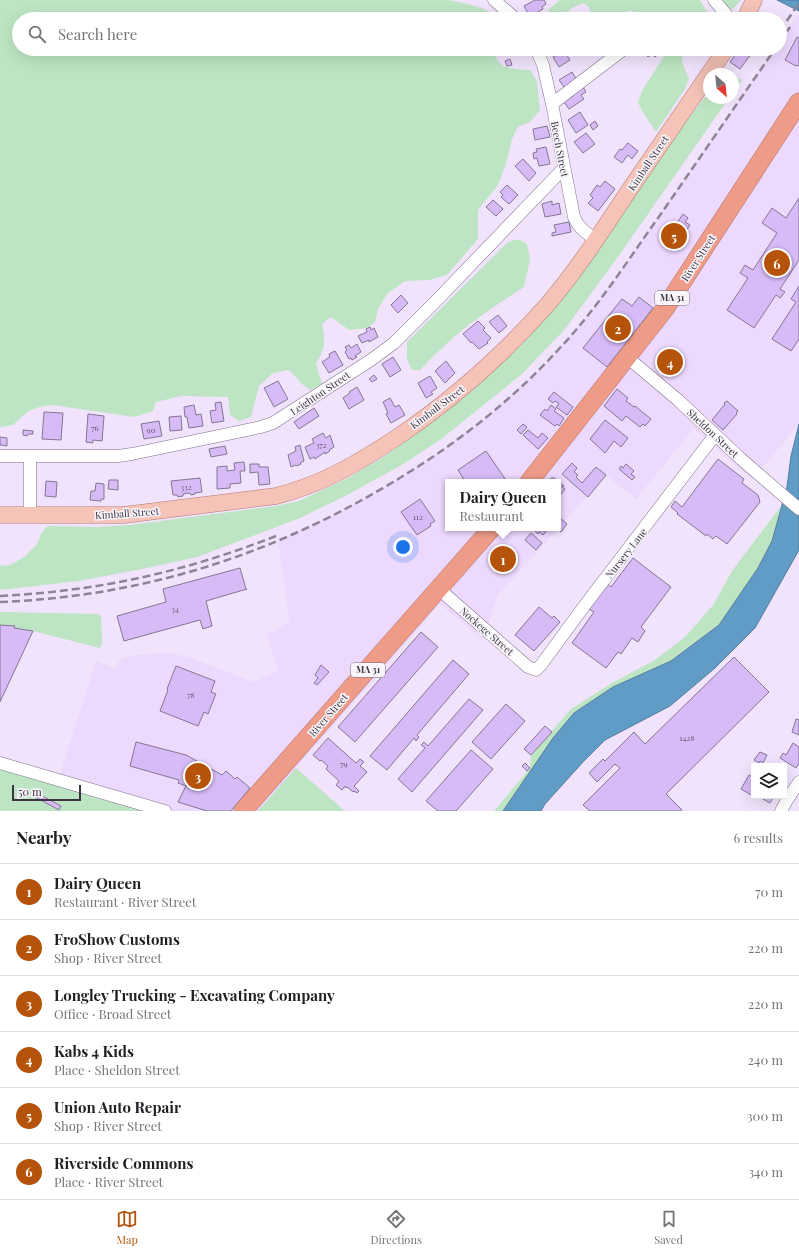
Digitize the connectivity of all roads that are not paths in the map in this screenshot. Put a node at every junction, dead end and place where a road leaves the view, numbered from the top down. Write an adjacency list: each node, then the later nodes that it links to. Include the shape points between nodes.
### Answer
1 (494, 0): 4 (street)
2 (714, 0): 5 (street)
3 (754, 0): 6 (main road)
4 (508, 12)
5 (724, 12)
6 (749, 12)
7 (539, 56): 11 (street, Beech Street)
8 (615, 56): 11 (street)
9 (721, 56): 13 (main road, Kimball Street)
10 (799, 102): 14 (highway, River Street / MA 31, via 664,310)
11 (552, 104): 12 (street, Beech Street)
12 (564, 168): 13 (street, Beech Street, via 575,221); 17 (street, Leighton Street, via 394,342 371,360 273,423 118,456)
13 (596, 240): 21 (main road, Kimball Street, via 547,304 475,377 405,432 331,477 288,493 255,499 124,515)
14 (627, 357): 15 (street, Sheldon Street); 18 (highway, River Street / MA 31)
15 (715, 435): 19 (street, Sheldon Street); 24 (street, Nursery Lane)
16 (0, 456): 17 (street, Leighton Street)
17 (30, 456): 21 (street)
18 (531, 479)
19 (799, 509)
20 (0, 515): 21 (main road, Kimball Street)
21 (30, 515)
22 (489, 531): 23 (highway, River Street / MA 31)
23 (439, 589): 24 (street, Nockege Street, via 528,667); 28 (highway, River Street / MA 31)
24 (536, 670)
25 (0, 763): 27 (street)
26 (799, 782): 29 (street)
27 (165, 811)
28 (243, 811)
29 (781, 811)

